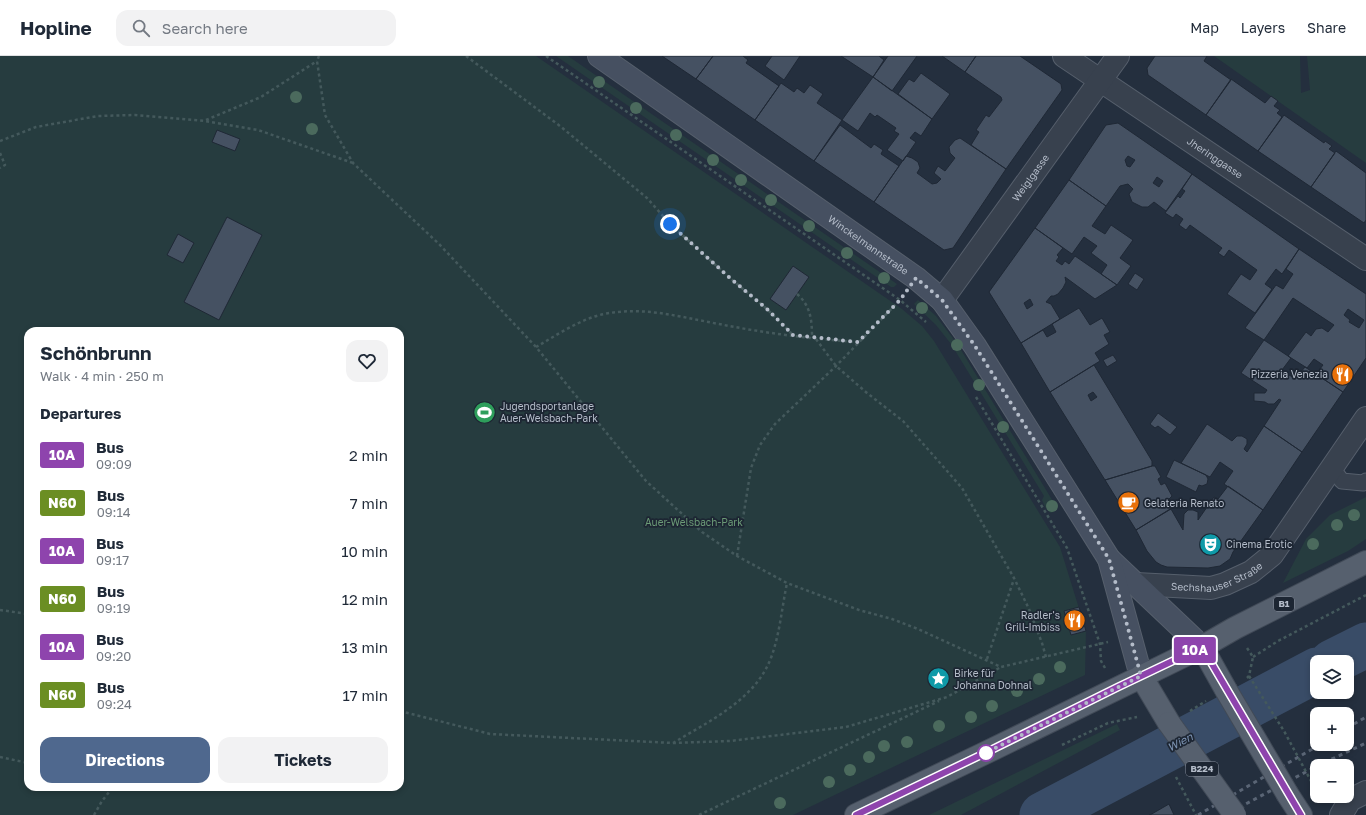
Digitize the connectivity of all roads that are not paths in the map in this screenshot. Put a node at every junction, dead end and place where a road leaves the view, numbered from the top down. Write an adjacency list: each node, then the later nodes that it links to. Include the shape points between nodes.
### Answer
1 (599, 56): 6 (main road, Winckelmannstraße, via 916,278)
2 (1064, 56): 4 (street, Jheringgasse)
3 (1118, 56): 4 (street, Weiglgasse)
4 (1101, 81): 5 (street, Jheringgasse); 6 (street, Weiglgasse)
5 (1366, 259)
6 (942, 300): 10 (main road, Winckelmannstraße, via 975,346)
7 (1366, 418): 8 (street, Sechshauser Straße)
8 (1332, 468): 9 (lane, via 1342,481); 12 (street, Sechshauser Straße, via 1272,554 1251,572 1211,588)
9 (1366, 481)
10 (1109, 559): 12 (main road, Winckelmannstraße); 14 (main road, Winckelmannstraße)
11 (1366, 562): 13 (main road, B1)
12 (1136, 584): 13 (main road, Winckelmannstraße)
13 (1202, 647): 14 (main road, B1); 18 (main road, bridge)
14 (1141, 676): 16 (main road, B1); 17 (main road, B224, bridge, via 1165,716)
15 (1366, 792): 19 (street, via 1350,800)
16 (856, 815)
17 (1235, 815)
18 (1301, 815)
19 (1341, 815)

